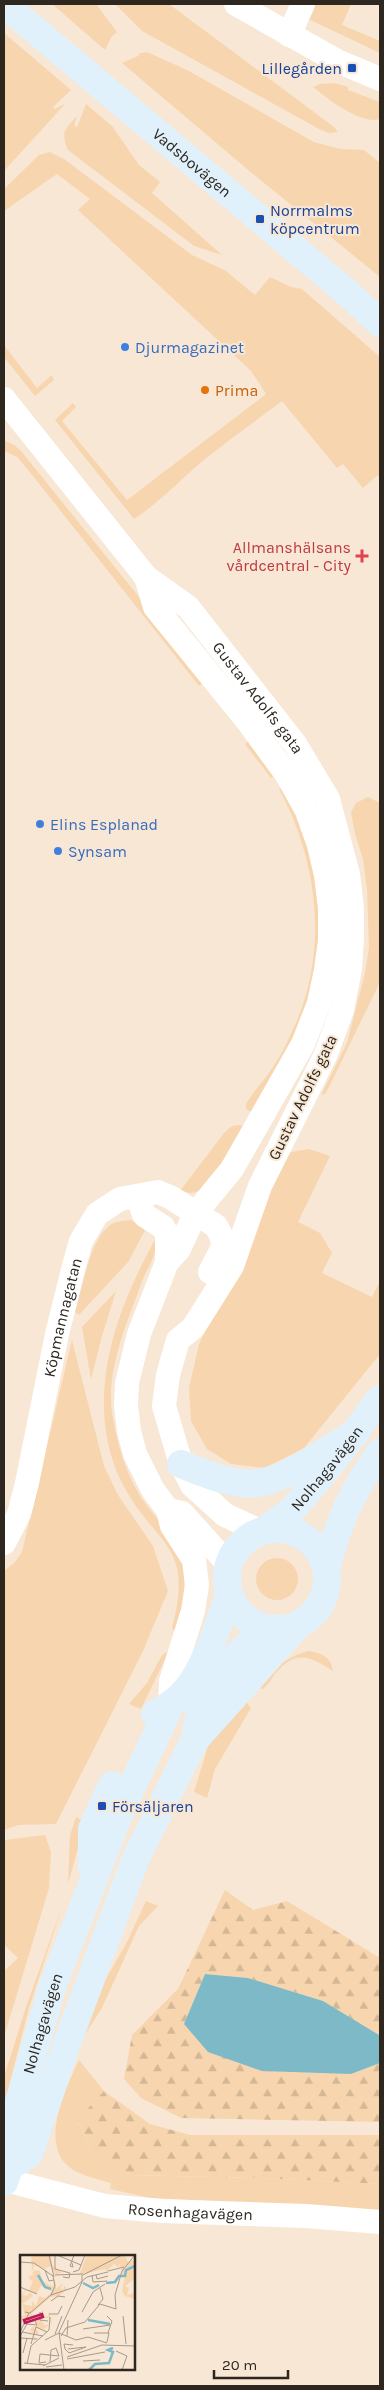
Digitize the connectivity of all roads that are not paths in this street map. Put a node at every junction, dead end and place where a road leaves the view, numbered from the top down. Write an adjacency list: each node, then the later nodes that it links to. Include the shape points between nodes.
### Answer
1 (4, 4): 6 (street, Vadsbovägen)
2 (236, 4): 4 (street)
3 (303, 4): 4 (street)
4 (289, 35): 5 (street, via 337,61)
5 (380, 79)
6 (380, 323)
7 (4, 399): 8 (street, Gustav Adolfs gata)
8 (146, 577): 10 (street, Gustav Adolfs gata, via 155,607 250,723 287,775 307,811 320,845 330,908 326,970 319,1003 304,1044 232,1169); 12 (street, Gustav Adolfs gata, via 188,607 306,761 328,800 348,874 352,908 350,969 342,1010 326,1054 260,1186 232,1266 193,1328)
9 (138, 1197): 10 (street, Köpmannagatan, via 158,1192); 11 (street, via 144,1215 163,1227 167,1234); 19 (street, Köpmannagatan, via 120,1200 98,1214 81,1241 57,1334 27,1483 19,1514)
10 (195, 1214): 11 (street, Gustav Adolfs gata, via 179,1249); 12 (street, Köpmannagatan, via 216,1226 223,1247 178,1321)
11 (166, 1262): 17 (street, Gustav Adolfs gata, via 139,1334 127,1383 126,1406 135,1454 153,1490)
12 (178, 1340): 16 (street, via 168,1375 164,1406)
13 (380, 1399): 14 (street, Nolhagavägen)
14 (356, 1433): 16 (street, via 283,1475 258,1483 211,1476); 18 (street, Nolhagavägen, via 293,1509)
15 (380, 1452): 21 (street, Nolhagavägen, via 360,1480 338,1526)
16 (181, 1464): 18 (street, via 192,1485 225,1515)
17 (168, 1510): 20 (street, Gustav Adolfs gata, via 182,1514); 22 (street, Gustav Adolfs gata, via 172,1526 194,1560)
18 (263, 1531): 20 (street, via 240,1544); 21 (street, via 286,1529 304,1537 319,1551)
19 (4, 1543)
20 (228, 1564): 23 (street, via 226,1585)
21 (326, 1569): 24 (street, via 326,1593 321,1604 314,1614)
22 (197, 1585): 26 (street, Nolhagavägen, via 193,1611 171,1681)
23 (229, 1596): 25 (street, via 237,1611); 26 (street, Nolhagavägen, via 188,1688)
24 (297, 1626): 25 (street); 27 (street, Nolhagavägen)
25 (266, 1629): 27 (street, Nolhagavägen, via 224,1670 197,1720)
26 (170, 1706): 28 (street, Nolhagavägen, via 120,1812 47,2004 6,2146)
27 (194, 1741): 28 (street, Nolhagavägen, via 136,1858 29,2154)
28 (6, 2176): 29 (street, Rosenhagavägen, via 105,2206)
29 (380, 2222)

